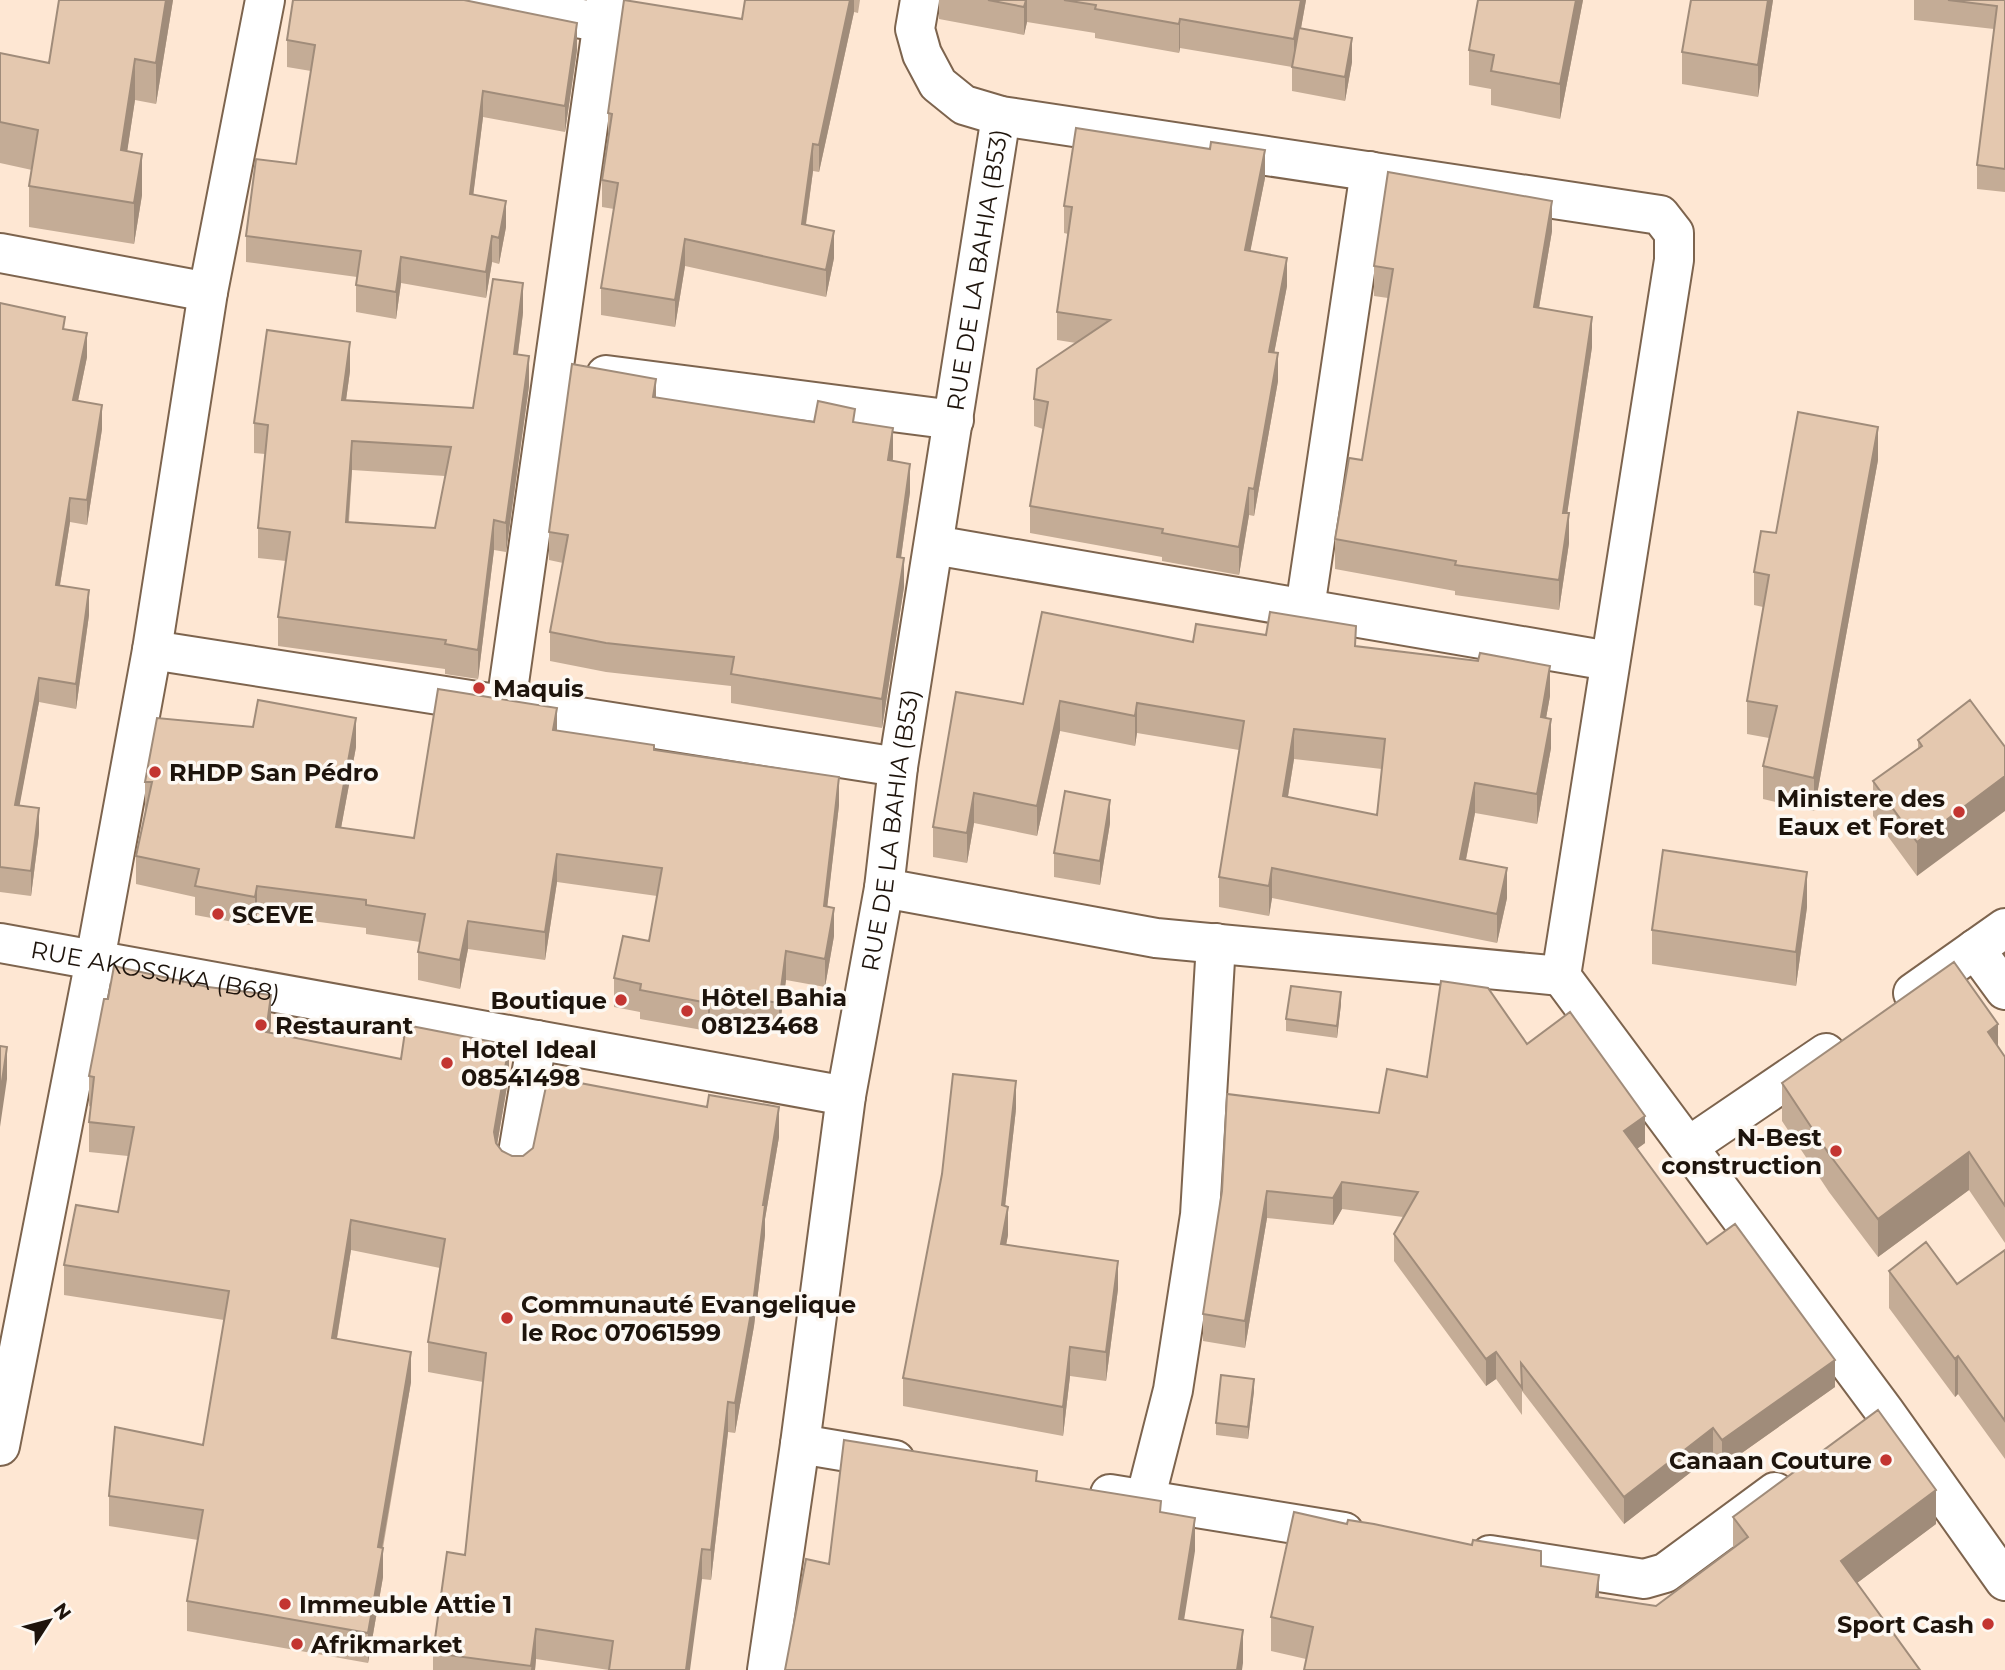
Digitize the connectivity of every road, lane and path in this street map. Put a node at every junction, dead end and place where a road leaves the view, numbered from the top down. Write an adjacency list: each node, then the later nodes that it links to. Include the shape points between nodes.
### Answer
1 (265, 0): 8 (street)
2 (462, 0): 4 (street)
3 (920, 0): 5 (street, via 915,29 938,84 964,105)
4 (603, 11): 9 (street)
5 (1001, 116): 6 (street); 10 (street, RUE DE LA BAHIA (B53))
6 (1370, 171): 12 (street); 14 (street, via 1660,215 1674,233 1674,261)
7 (0, 253): 8 (street)
8 (208, 292): 13 (street)
9 (551, 368): 10 (street); 15 (street)
10 (954, 420): 11 (street, RUE DE LA BAHIA (B53))
11 (934, 545): 12 (street); 16 (street, RUE DE LA BAHIA (B53))
12 (1305, 608): 14 (street)
13 (152, 650): 15 (street); 21 (street)
14 (1609, 661): 22 (street)
15 (506, 704): 16 (street)
16 (898, 767): 17 (street, RUE DE LA BAHIA (B53))
17 (884, 888): 20 (street, via 1156,938); 27 (street, RUE DE LA BAHIA (B53))
18 (1990, 938): 23 (street); 24 (street)
19 (0, 943): 21 (street, RUE AKOSSIKA (B68))
20 (1216, 943): 22 (street); 37 (street, via 1200,1214 1172,1390)
21 (95, 960): 26 (street, RUE AKOSSIKA (B68)); 33 (street)
22 (1561, 976): 28 (street)
23 (2005, 990)
24 (1884, 1012)
25 (1850, 1036): 28 (street)
26 (537, 1040): 27 (street, RUE AKOSSIKA (B68)); 29 (street)
27 (846, 1096): 32 (street, RUE DE LA BAHIA (B53))
28 (1689, 1146): 30 (street)
29 (516, 1165)
30 (1885, 1412): 31 (street); 40 (street)
31 (1852, 1436)
32 (800, 1444): 34 (street); 41 (street, RUE DE LA BAHIA (B53))
33 (0, 1446)
34 (924, 1464)
35 (1808, 1468): 39 (street, via 1665,1573 1644,1579)
36 (1076, 1489): 37 (street)
37 (1144, 1500): 38 (street)
38 (1374, 1536)
39 (1455, 1549)
40 (2005, 1581)
41 (767, 1670)

